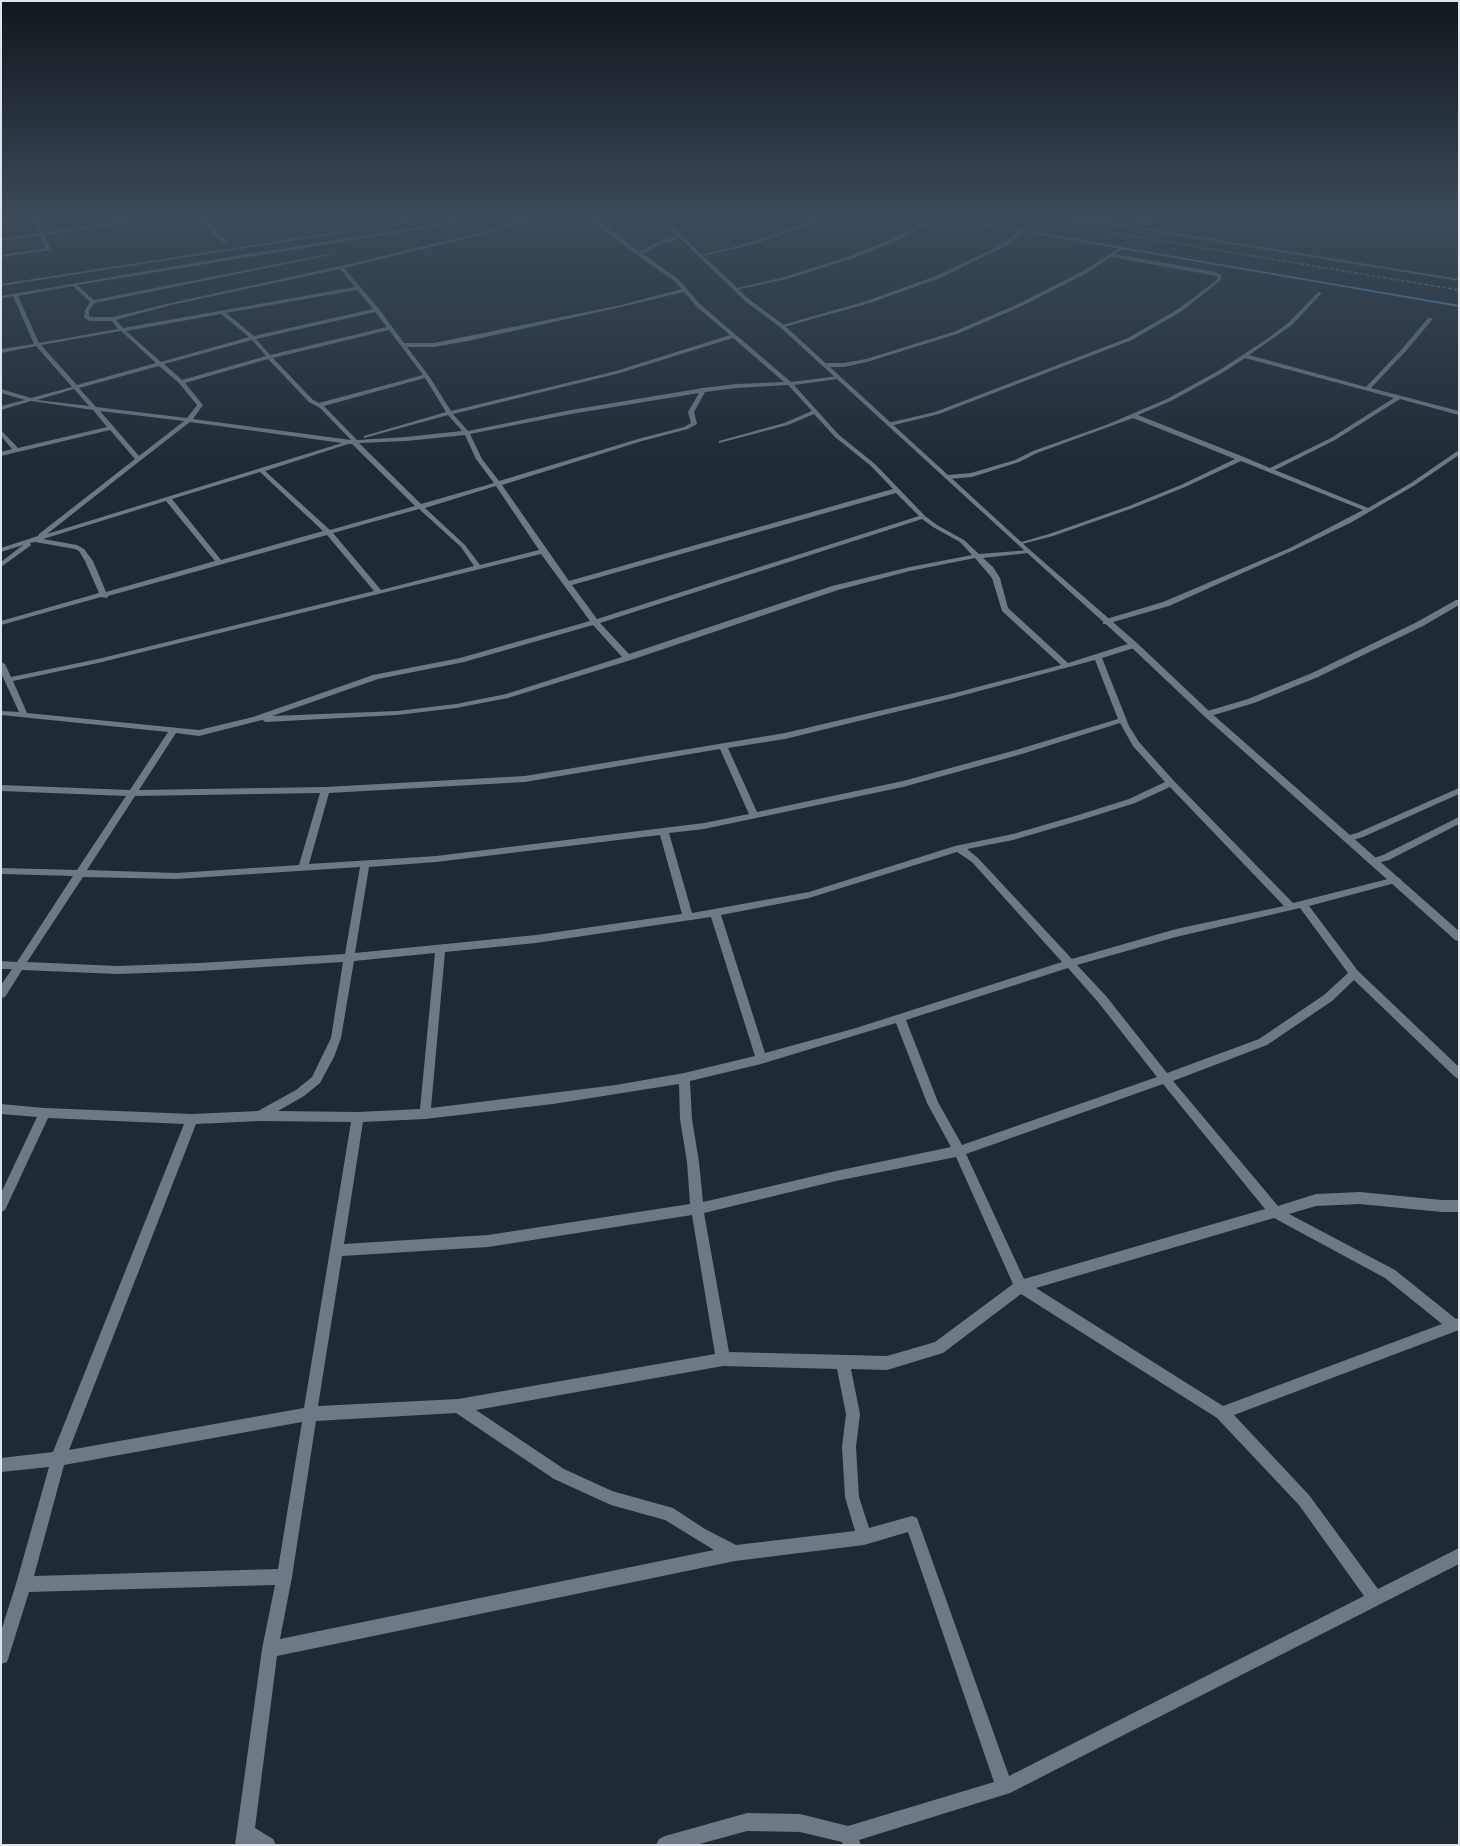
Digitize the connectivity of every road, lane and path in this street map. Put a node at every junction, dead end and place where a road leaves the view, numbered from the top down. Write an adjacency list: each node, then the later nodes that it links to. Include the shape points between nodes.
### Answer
1 (18, 302): 25 (street)
2 (94, 302): 18 (street, via 87,310 86,317)
3 (180, 302): 18 (street)
4 (278, 302): 17 (street)
5 (370, 302): 16 (street)
6 (636, 302): 26 (street, via 468,339 434,345)
7 (696, 302): 23 (street)
8 (750, 302): 20 (street)
9 (868, 302): 20 (street)
10 (1026, 302): 31 (street, via 955,332 867,360 844,365)
11 (1036, 302): 32 (street, via 917,349)
12 (1190, 302): 51 (street, via 1130,339 937,413)
13 (1311, 302): 28 (street, via 1290,324)
14 (1437, 302): 15 (main road)
15 (1459, 306)
16 (376, 310): 21 (street); 24 (street)
17 (222, 312): 22 (street); 24 (street)
18 (113, 319): 22 (street)
19 (1430, 319): 38 (street)
20 (782, 326): 31 (street)
21 (390, 328): 26 (street); 29 (street)
22 (122, 330): 25 (street); 30 (street)
23 (734, 336): 36 (street); 47 (street, via 618,372)
24 (254, 338): 29 (street); 30 (street)
25 (37, 344): 27 (street); 37 (street)
26 (402, 345): 34 (street)
27 (1, 351)
28 (1245, 356): 38 (street); 49 (street, via 1169,400)
29 (268, 357): 35 (street); 43 (street, via 311,401)
30 (160, 364): 35 (street); 37 (street)
31 (825, 365): 33 (street)
32 (851, 370)
33 (839, 375): 36 (street); 51 (street)
34 (426, 376): 43 (street); 47 (street)
35 (180, 382): 50 (street, via 200,405)
36 (790, 384): 39 (street); 46 (street)
37 (75, 387): 42 (street); 45 (street)
38 (1368, 388): 41 (street)
39 (703, 390): 54 (street); 65 (street, via 691,412 694,424)
40 (1, 391): 42 (street)
41 (1399, 397): 48 (street); 63 (street, via 1333,439)
42 (31, 400): 44 (street); 45 (street)
43 (319, 405): 55 (street)
44 (1, 408)
45 (94, 408): 50 (street); 52 (street)
46 (815, 412): 56 (street, via 786,424); 66 (street, via 837,436 873,465)
47 (449, 413): 54 (street); 55 (street)
48 (1459, 413)
49 (1134, 416): 61 (street); 64 (street, via 1017,461 972,475)
50 (189, 420): 55 (street); 60 (street)
51 (890, 424): 64 (street)
52 (111, 428): 57 (street); 60 (street)
53 (1, 432): 57 (street)
54 (466, 433): 55 (street); 65 (street, via 479,459)
55 (353, 442): 62 (street); 68 (street)
56 (721, 442)
57 (17, 450): 59 (street)
58 (1459, 452): 69 (street, via 1413,484)
59 (1, 454)
60 (139, 458): 72 (street)
61 (1242, 458): 63 (street); 73 (street, via 1131,507)
62 (261, 470): 67 (street); 71 (street)
63 (1271, 470): 69 (street)
64 (948, 477): 73 (street)
65 (498, 484): 68 (street); 75 (street)
66 (898, 490): 70 (street); 81 (street)
67 (168, 498): 72 (street); 78 (street)
68 (420, 507): 71 (street); 80 (street, via 464,546)
69 (1368, 510): 86 (street, via 1292,549 1184,596)
70 (923, 517): 77 (street, via 962,541); 85 (street)
71 (328, 532): 78 (street); 82 (street)
72 (34, 540): 74 (street); 79 (street); 83 (street, via 82,550)
73 (1020, 544): 76 (street)
74 (1, 550)
75 (543, 551): 80 (street); 81 (street)
76 (1028, 551): 77 (street); 86 (street)
77 (977, 556): 90 (street, via 910,569 835,588); 92 (street, via 996,578 1005,609)
78 (220, 563): 83 (street)
79 (1, 565)
80 (478, 567): 82 (street)
81 (568, 584): 85 (street)
82 (379, 592): 93 (street, via 98,661)
83 (104, 596): 87 (street)
84 (1459, 602): 95 (street, via 1315,675 1251,701)
85 (595, 622): 90 (street); 97 (street, via 461,660 376,677)
86 (1106, 622): 88 (street)
87 (1, 623)
88 (1134, 645): 89 (street); 95 (street)
89 (1098, 657): 92 (street); 98 (street)
90 (628, 658): 97 (street, via 508,696 456,706 397,713)
91 (1, 664): 93 (street)
92 (1067, 666): 100 (street, via 785,736)
93 (8, 680): 96 (street)
94 (1, 713): 96 (street)
95 (1207, 714): 109 (street)
96 (24, 715): 99 (street)
97 (256, 720): 99 (street, via 199,733)
98 (1122, 720): 101 (street, via 1136,744); 106 (street, via 903,784)
99 (174, 730): 105 (street)
100 (723, 746): 103 (street, via 525,779); 106 (street)
101 (1171, 783): 110 (street, via 1132,801 1078,818 1013,837); 117 (street)
102 (1, 788): 105 (street)
103 (325, 790): 105 (street); 113 (street)
104 (1459, 791): 109 (street)
105 (131, 794): 115 (street)
106 (754, 815): 108 (street, via 704,826)
107 (1459, 820): 111 (street, via 1386,858)
108 (664, 830): 112 (street, via 436,859); 119 (street)
109 (1349, 838): 111 (street)
110 (958, 848): 118 (street, via 809,895); 123 (street, via 975,860)
111 (1374, 861): 116 (street)
112 (365, 863): 113 (street); 122 (street)
113 (303, 867): 115 (street, via 176,876)
114 (1, 871): 115 (street)
115 (80, 873): 125 (street)
116 (1396, 880): 117 (street); 120 (street)
117 (1297, 906): 123 (street, via 1176,933); 126 (street)
118 (715, 913): 119 (street); 129 (street)
119 (688, 917): 121 (street, via 536,939)
120 (1459, 937)
121 (440, 949): 122 (street); 135 (street)
122 (349, 957): 125 (street, via 118,970); 136 (street, via 336,1038 316,1080 300,1093)
123 (1070, 963): 128 (street); 132 (street)
124 (1, 965): 125 (street)
125 (19, 966): 127 (street)
126 (1354, 974): 130 (street); 132 (street, via 1328,998 1263,1042)
127 (1, 994)
128 (899, 1017): 129 (street); 139 (street, via 933,1103)
129 (761, 1059): 131 (street)
130 (1459, 1074)
131 (684, 1078): 135 (street, via 553,1099); 142 (street, via 686,1119)
132 (1165, 1079): 139 (street); 143 (street)
133 (1, 1109): 134 (street)
134 (45, 1113): 138 (street); 140 (street)
135 (425, 1114): 137 (street)
136 (260, 1116): 137 (street); 138 (street)
137 (358, 1117): 144 (street)
138 (192, 1119): 152 (street)
139 (959, 1151): 142 (street, via 813,1181); 145 (street)
140 (1, 1206)
141 (1459, 1206): 143 (street, via 1360,1198 1316,1200)
142 (697, 1209): 144 (street, via 488,1241); 147 (street)
143 (1276, 1213): 145 (street); 146 (street, via 1390,1274)
144 (336, 1250): 151 (street)
145 (1021, 1286): 148 (street, via 938,1348 886,1363); 150 (street)
146 (1456, 1324): 150 (street)
147 (723, 1359): 148 (street); 149 (street)
148 (843, 1362): 154 (street, via 853,1414 848,1447 852,1497)
149 (458, 1406): 151 (street); 155 (street, via 559,1474 611,1498 668,1514)
150 (1222, 1413): 159 (street, via 1304,1500)
151 (309, 1414): 152 (street); 157 (street)
152 (58, 1459): 153 (street); 158 (street)
153 (1, 1465)
154 (864, 1537): 155 (street); 162 (street, via 912,1523)
155 (735, 1553): 160 (street)
156 (1458, 1558): 159 (street)
157 (284, 1577): 158 (street); 160 (street)
158 (24, 1584): 161 (street)
159 (1375, 1598): 162 (street)
160 (270, 1649): 163 (street)
161 (1, 1656)
162 (1004, 1787): 164 (street)
163 (245, 1838): 165 (street)
164 (850, 1840): 166 (street, via 800,1823 747,1822)
165 (267, 1845)
166 (665, 1845)

